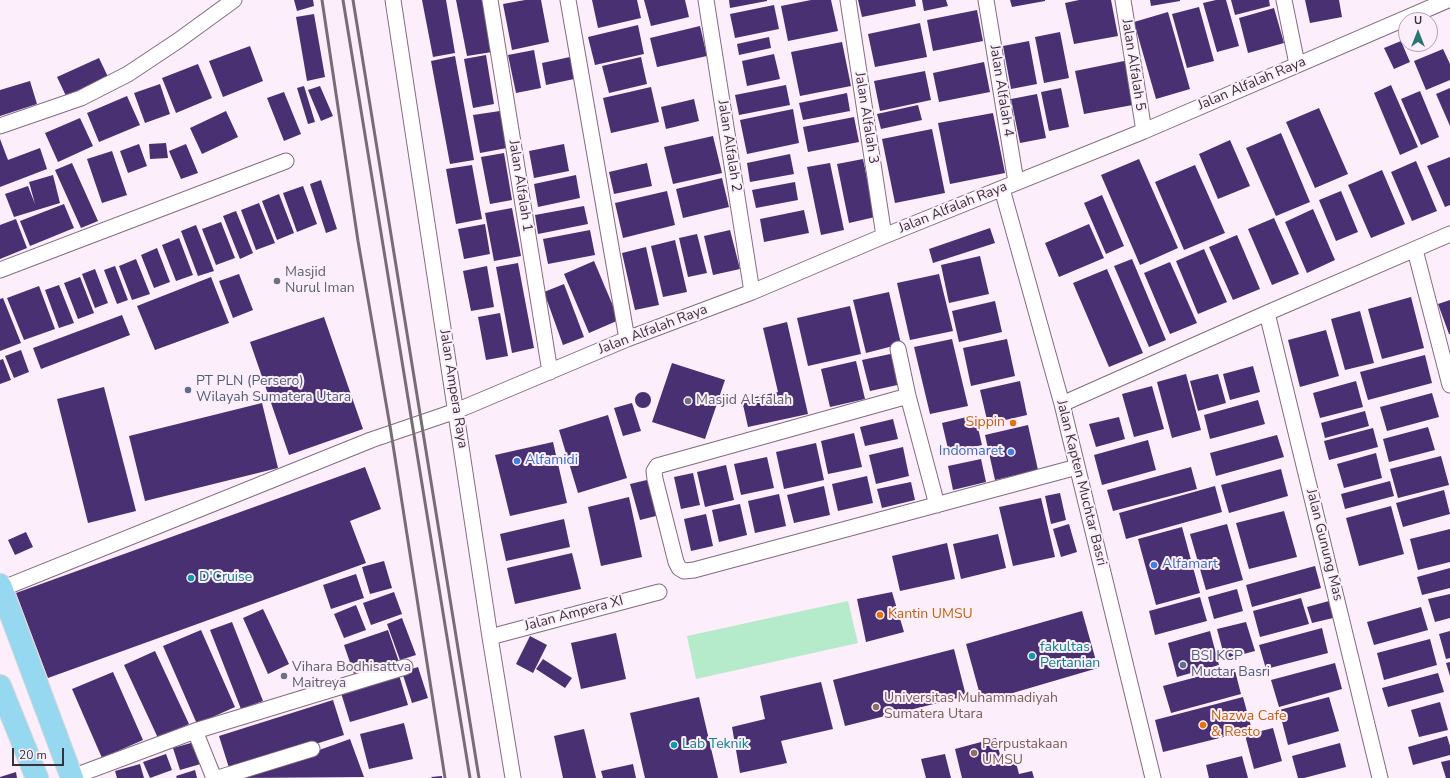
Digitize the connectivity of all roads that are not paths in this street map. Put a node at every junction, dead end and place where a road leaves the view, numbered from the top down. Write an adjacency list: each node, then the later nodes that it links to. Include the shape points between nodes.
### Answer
1 (234, 0): 12 (street, via 128,74 81,98)
2 (393, 0): 29 (street, Jalan Ampera Raya)
3 (490, 0): 25 (street, Jalan Alfalah 1)
4 (568, 0): 23 (street)
5 (706, 0): 21 (street, Jalan Alfalah 2)
6 (848, 0): 18 (street, Jalan Alfalah 3)
7 (986, 0): 15 (street, Jalan Alfalah 4)
8 (1123, 0): 13 (street, Jalan Alfalah 5)
9 (1284, 0): 11 (street)
10 (1448, 0): 11 (street, Jalan Alfalah Raya)
11 (1297, 64): 13 (street, Jalan Alfalah Raya)
12 (0, 126)
13 (1144, 131): 15 (street, Jalan Alfalah Raya)
14 (286, 160): 20 (street)
15 (1016, 182): 16 (street, Jalan Alfalah Raya)
16 (1002, 189): 18 (street, Jalan Alfalah Raya); 28 (street, Jalan Kapten Muchtar Basri)
17 (1450, 234): 19 (street)
18 (884, 236): 21 (street, Jalan Alfalah Raya)
19 (1415, 250): 22 (street); 26 (street)
20 (0, 270)
21 (752, 292): 23 (street, Jalan Alfalah Raya)
22 (1267, 313): 28 (street); 45 (street, Jalan Gunung Mas)
23 (626, 339): 25 (street, Jalan Alfalah Raya)
24 (898, 349): 27 (street)
25 (550, 372): 29 (street, Jalan Alfalah Raya)
26 (1450, 385)
27 (908, 396): 31 (street); 31 (street, via 657,466 654,479 676,562 684,571 694,570)
28 (1062, 404): 30 (street, Jalan Kapten Muchtar Basri)
29 (456, 411): 32 (street, Jalan Alfalah Raya, via 371,440); 34 (street, Jalan Ampera Raya)
30 (1077, 467): 31 (street); 44 (street, Jalan Kapten Muchtar Basri)
31 (937, 505)
32 (1, 587): 39 (main road)
33 (659, 592): 34 (street, Jalan Ampera XI)
34 (490, 637): 43 (street, Jalan Ampera Raya)
35 (405, 667): 37 (street)
36 (0, 686): 40 (main road)
37 (195, 731): 39 (street); 41 (street)
38 (312, 748): 42 (street)
39 (72, 777)
40 (37, 778)
41 (214, 778)
42 (218, 778)
43 (513, 778)
44 (1153, 778)
45 (1380, 778)

